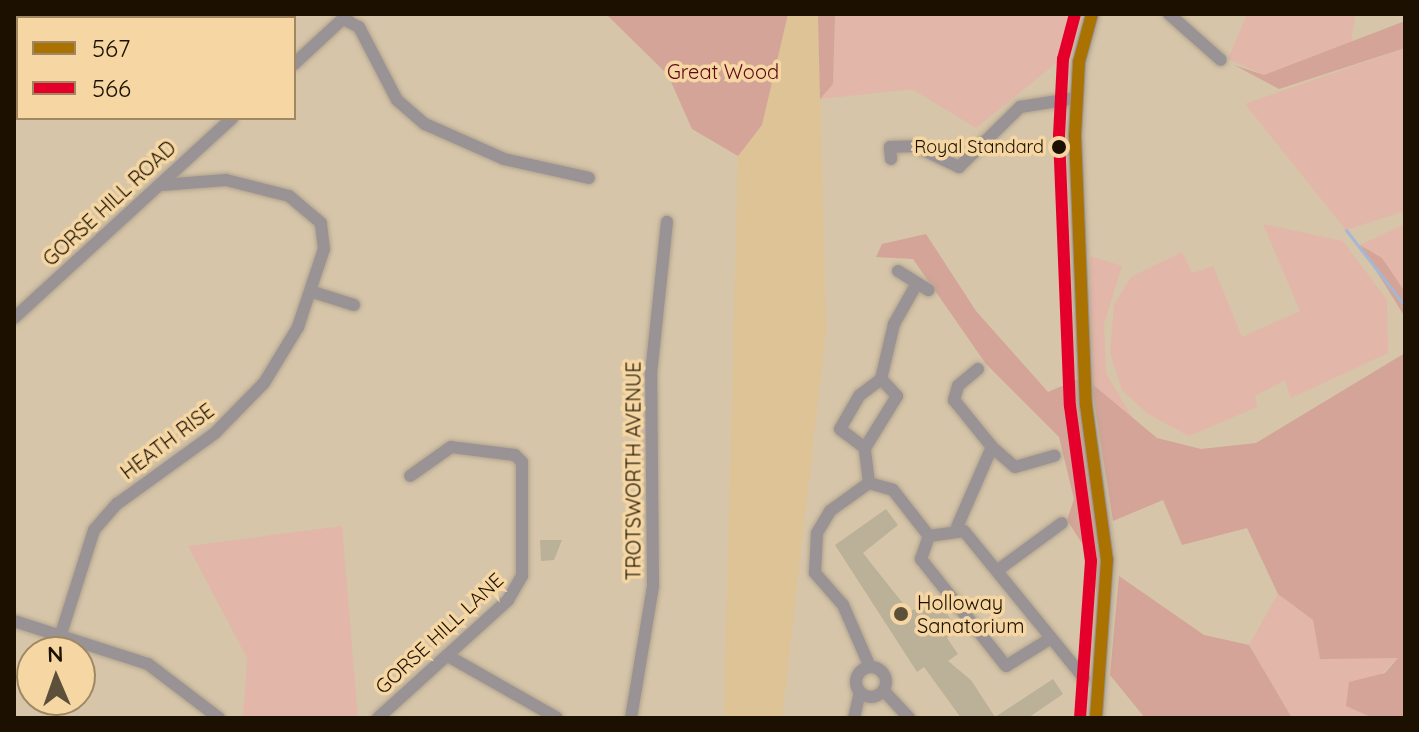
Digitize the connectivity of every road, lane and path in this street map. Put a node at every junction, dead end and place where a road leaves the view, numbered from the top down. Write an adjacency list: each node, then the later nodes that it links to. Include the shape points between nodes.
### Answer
1 (1092, 14): 6 (street)
2 (1169, 14): 4 (street)
3 (346, 17): 5 (street); 9 (street, via 359,27 397,100 425,124 504,159)
4 (1221, 60)
5 (296, 62)
6 (1077, 98): 8 (street, via 1020,107 959,167 915,146 890,147); 41 (street, via 1083,364 1108,581)
7 (230, 120): 10 (street, GORSE HILL ROAD)
8 (891, 159)
9 (589, 178)
10 (161, 185): 13 (street, HEATH RISE, via 226,180 306,205 325,231); 15 (street, GORSE HILL ROAD)
11 (667, 222): 38 (street, TROTSWORTH AVENUE, via 651,374 653,586)
12 (898, 271): 17 (street, via 922,288 894,324)
13 (313, 292): 14 (street); 28 (street, HEATH RISE, via 285,355 256,393 94,530)
14 (354, 305)
15 (14, 318)
16 (978, 369): 18 (street, via 958,386 954,400)
17 (881, 379): 19 (street, via 897,396); 19 (street, via 860,395 840,429)
18 (992, 447): 20 (street, via 1015,467); 24 (street)
19 (865, 448): 22 (street)
20 (1054, 456)
21 (410, 476): 30 (street, GORSE HILL LANE, via 451,447 504,450 522,462 520,583)
22 (869, 483): 25 (street, via 893,490); 31 (street, via 830,511 812,554 818,578 843,605)
23 (1062, 523): 26 (street)
24 (957, 527): 25 (street); 26 (street)
25 (929, 536): 29 (street, via 921,559 1006,666)
26 (998, 570): 29 (street)
27 (14, 621): 28 (street)
28 (61, 634): 35 (street, via 148,664)
29 (1048, 640): 32 (street)
30 (448, 656): 36 (street, GORSE HILL LANE); 37 (street)
31 (870, 667): 33 (street, via 883,672); 34 (street, via 858,675)
32 (1084, 678)
33 (884, 691): 34 (street); 40 (street)
34 (860, 692): 39 (street)
35 (219, 718)
36 (378, 718)
37 (557, 718)
38 (631, 718)
39 (854, 718)
40 (909, 718)
41 (1096, 718)

